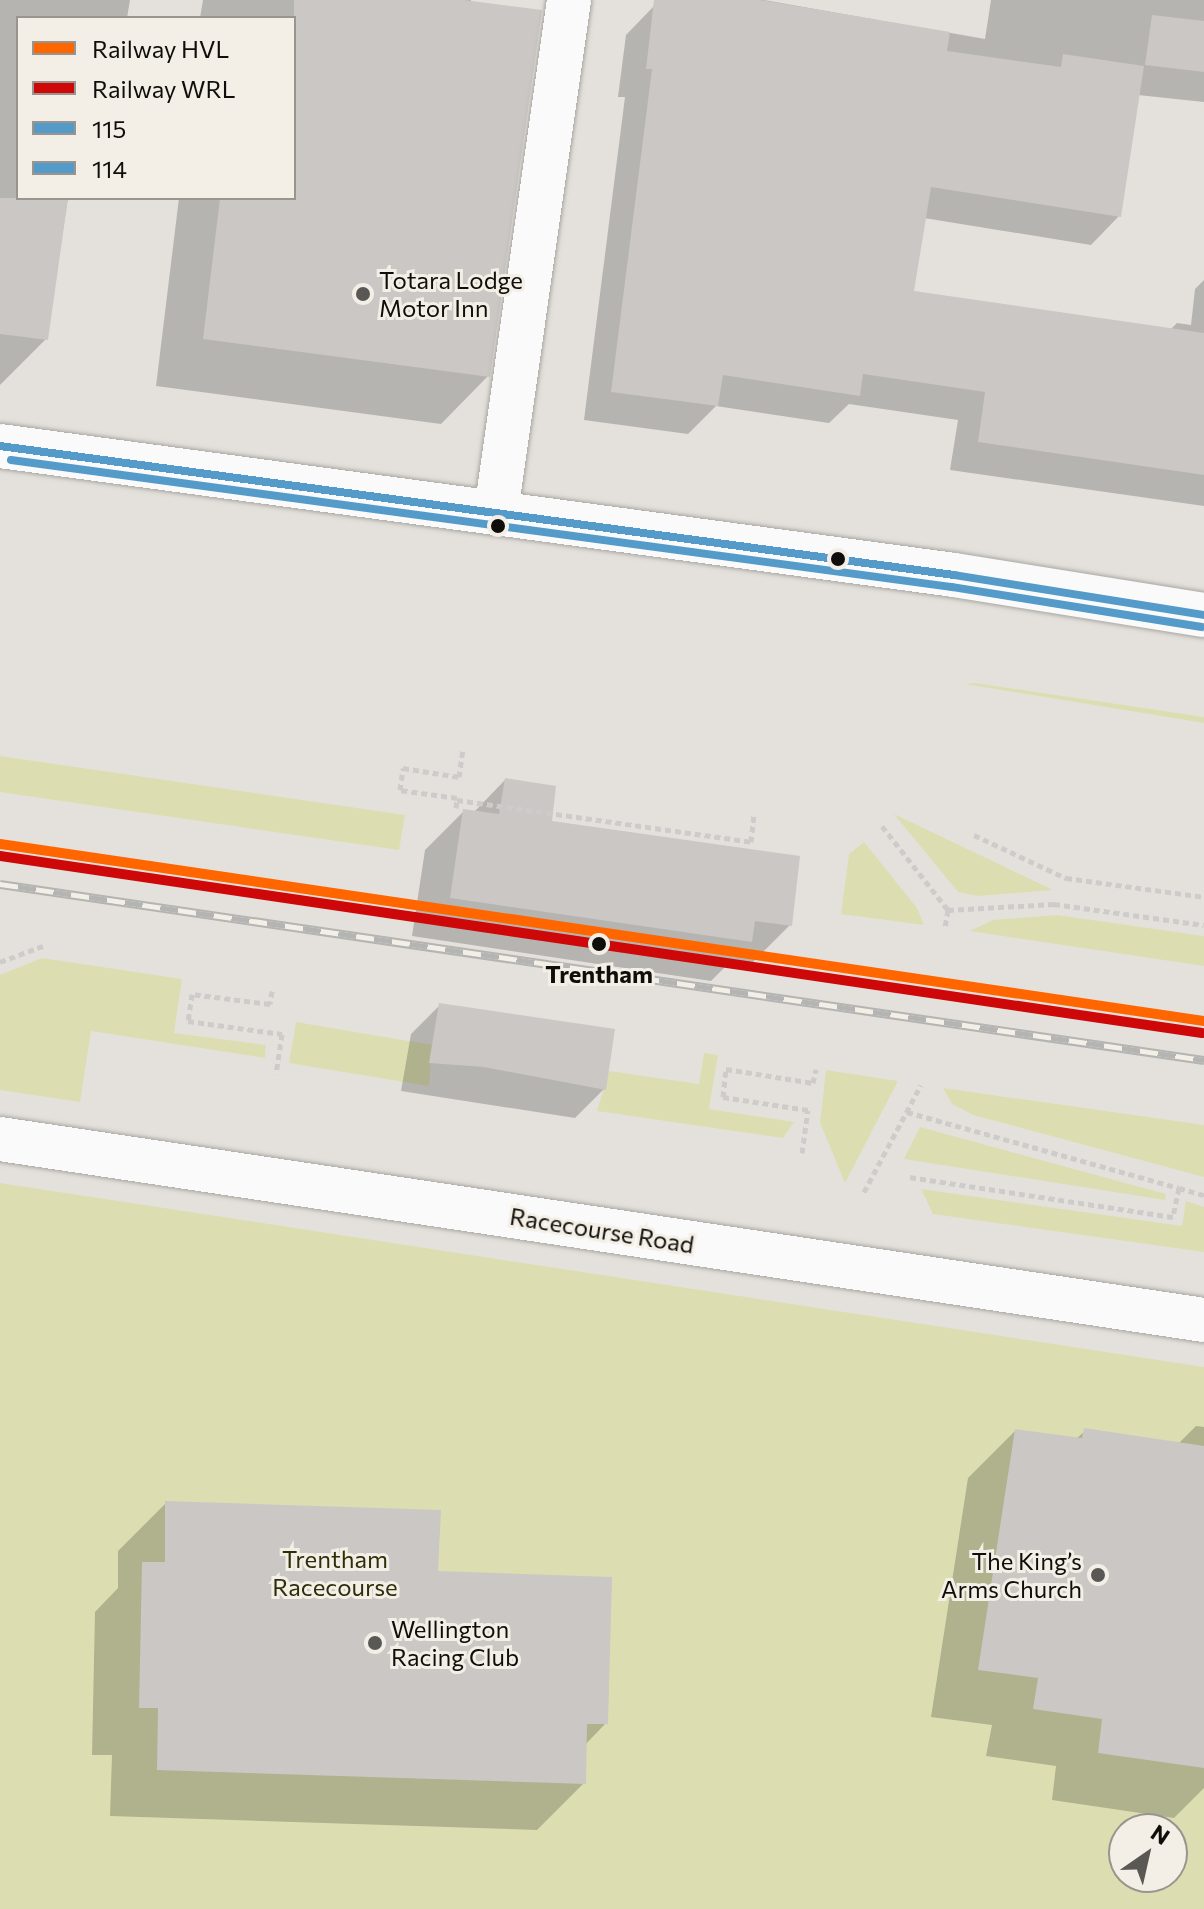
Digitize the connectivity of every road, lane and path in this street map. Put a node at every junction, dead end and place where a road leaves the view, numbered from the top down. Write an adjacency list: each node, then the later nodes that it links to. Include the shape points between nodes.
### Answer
1 (569, 0): 3 (street)
2 (0, 446): 3 (street)
3 (496, 512): 4 (street)
4 (1204, 615)
5 (463, 750): 6 (path, via 459,777 403,768 400,790 456,804 751,842)
6 (754, 812)
7 (882, 826): 10 (path)
8 (974, 835): 9 (path, via 1066,878)
9 (1204, 897)
10 (948, 910): 11 (path, via 1054,904); 12 (path)
11 (1204, 925)
12 (945, 927)
13 (43, 946): 14 (path)
14 (0, 962)
15 (272, 991): 17 (path, via 270,1004 192,994 188,1021 282,1034)
16 (816, 1069): 21 (path, via 813,1083 726,1069 723,1097 808,1110)
17 (276, 1074)
18 (921, 1085): 19 (path)
19 (907, 1112): 23 (path); 24 (path)
20 (0, 1139): 26 (street, Racecourse Road)
21 (802, 1153)
22 (909, 1177): 23 (path, via 1173,1217)
23 (1179, 1188): 25 (path)
24 (864, 1192)
25 (1204, 1195)
26 (1204, 1320)

